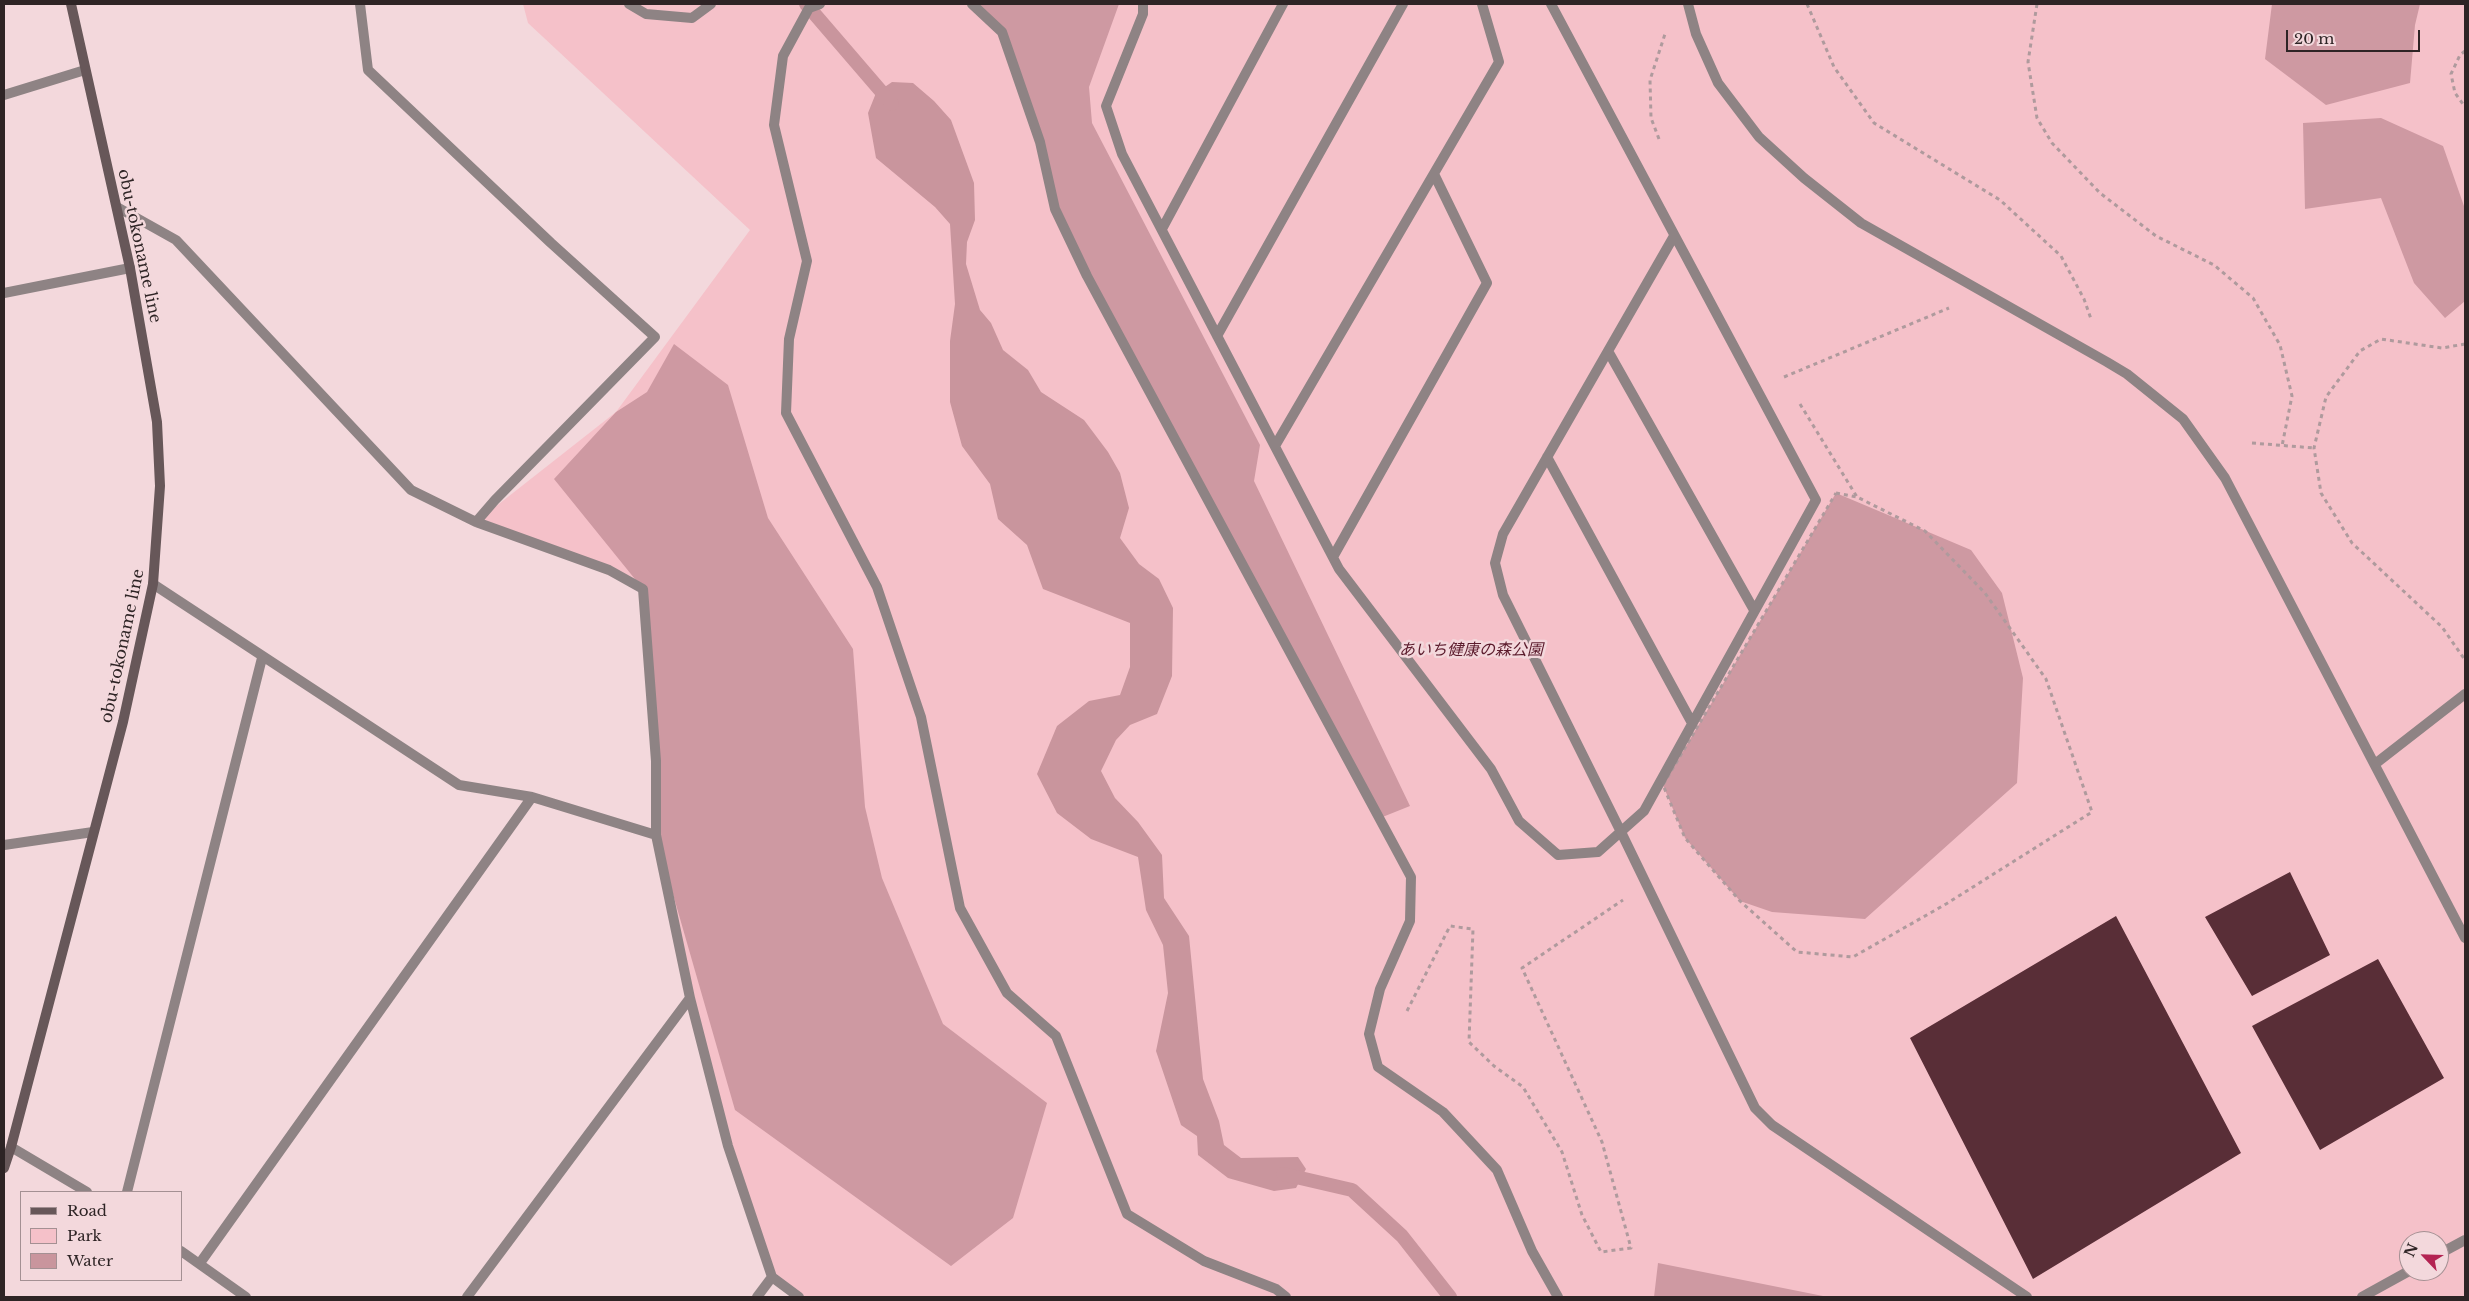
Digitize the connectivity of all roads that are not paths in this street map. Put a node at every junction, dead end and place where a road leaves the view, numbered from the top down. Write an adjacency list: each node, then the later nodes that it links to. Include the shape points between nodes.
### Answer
1 (71, 4): 13 (main road, obu-tokoname line)
2 (360, 4): 25 (street, via 368,70 550,243 655,337)
3 (629, 4): 4 (street, via 646,14 692,18)
4 (711, 4)
5 (820, 4): 54 (street, via 810,8 783,56 774,125 808,262 789,339 786,413 878,587 921,717 960,908 1007,993 1056,1036 1127,1214 1204,1261 1276,1289)
6 (972, 4): 55 (street, via 1002,32 1040,142 1055,209 1087,276 1411,877 1410,921 1380,990 1369,1034 1378,1067 1443,1112 1497,1170 1532,1251)
7 (1143, 4): 17 (street, via 1143,14 1106,106 1122,154)
8 (1283, 4): 17 (street)
9 (1402, 4): 21 (street)
10 (1482, 4): 15 (street, via 1499,62)
11 (1551, 4): 18 (street)
12 (1688, 4): 32 (street, via 1696,34 1718,83 1759,137 1804,178 1861,223 2127,374 2183,419 2226,478)
13 (85, 70): 14 (street); 16 (main road, obu-tokoname line)
14 (4, 96)
15 (1434, 174): 23 (street); 26 (street, via 1487,283)
16 (117, 207): 19 (main road, obu-tokoname line); 25 (street, via 176,240 411,490)
17 (1162, 229): 21 (street)
18 (1674, 236): 22 (street); 28 (street, via 1816,500)
19 (130, 268): 20 (street); 27 (main road, obu-tokoname line, via 157,422 160,486)
20 (4, 293)
21 (1217, 336): 23 (street)
22 (1608, 351): 24 (street); 28 (street)
23 (1275, 446): 26 (street)
24 (1547, 457): 31 (street); 35 (street, via 1503,534 1495,563 1503,595)
25 (476, 522): 36 (street, via 609,570 643,589 656,761)
26 (1333, 557): 35 (street, via 1491,768 1519,821 1558,855 1598,852)
27 (154, 584): 29 (street); 34 (main road, obu-tokoname line, via 123,722)
28 (1754, 610): 31 (street)
29 (262, 658): 33 (street, via 458,785); 43 (street)
30 (2465, 694): 32 (street)
31 (1692, 722): 35 (street, via 1644,811)
32 (2375, 764): 38 (street)
33 (532, 797): 36 (street); 47 (street)
34 (92, 832): 37 (street); 40 (main road, obu-tokoname line)
35 (1621, 832): 56 (street, via 1755,1108 1772,1125)
36 (656, 835): 39 (street)
37 (4, 845)
38 (2465, 938)
39 (690, 998): 49 (street, via 728,1146); 51 (street)
40 (11, 1147): 41 (main road, obu-tokoname line); 42 (street)
41 (4, 1168)
42 (85, 1191)
43 (127, 1191)
44 (2465, 1240): 45 (street)
45 (2449, 1249)
46 (182, 1252): 47 (street)
47 (200, 1263): 50 (street)
48 (2399, 1277): 57 (street)
49 (772, 1278): 52 (street); 53 (street)
50 (246, 1297)
51 (467, 1297)
52 (757, 1297)
53 (799, 1297)
54 (1286, 1297)
55 (1558, 1297)
56 (2027, 1297)
57 (2362, 1297)

